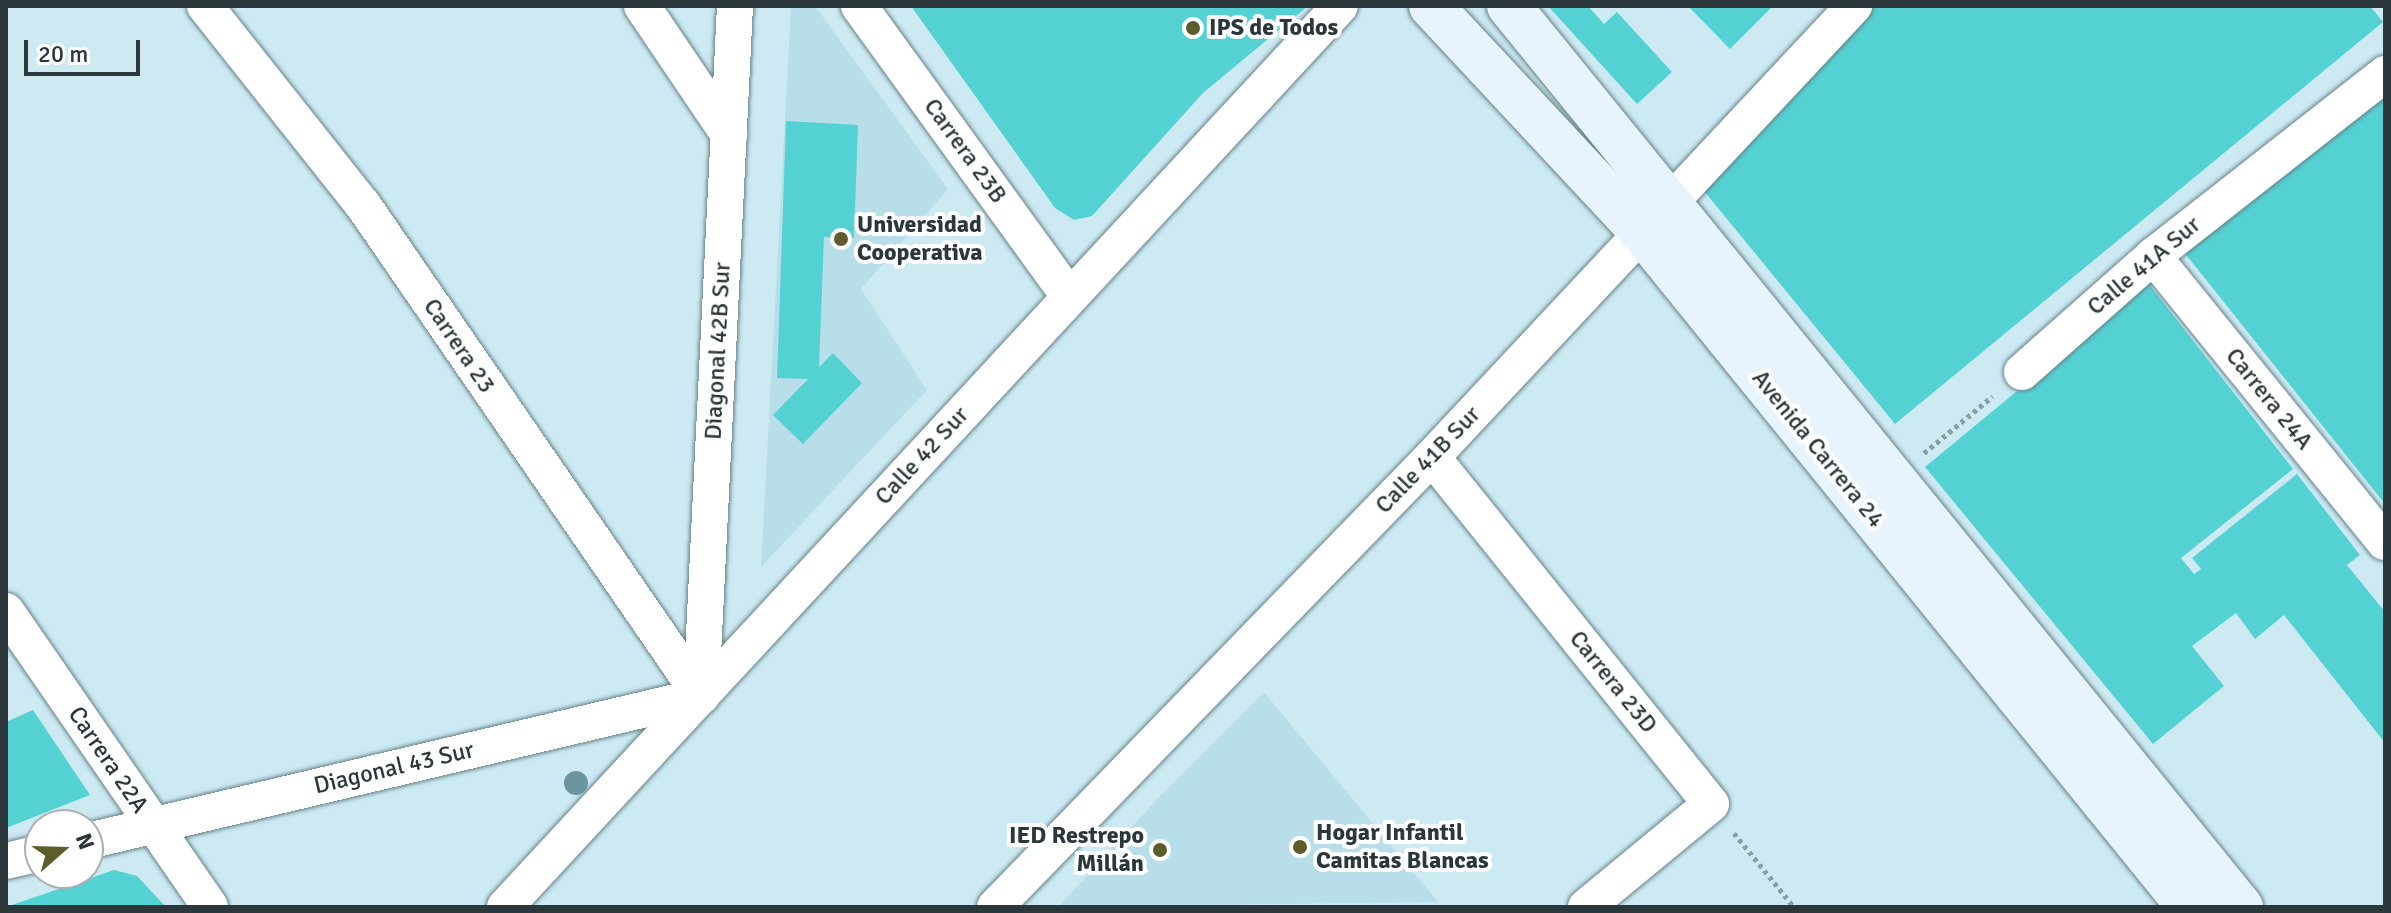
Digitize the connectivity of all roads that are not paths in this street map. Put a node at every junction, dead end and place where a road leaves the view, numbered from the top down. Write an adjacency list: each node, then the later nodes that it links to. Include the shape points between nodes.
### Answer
1 (205, 6): 18 (street, Carrera 23, via 363,205)
2 (642, 6): 10 (street)
3 (735, 6): 10 (street, Diagonal 42B Sur)
4 (859, 6): 13 (street, Carrera 23B)
5 (1340, 6): 13 (street, Calle 42 Sur)
6 (1431, 6): 11 (main road, Avenida Carrera 24)
7 (1509, 6): 11 (main road, Avenida Carrera 24)
8 (1854, 6): 11 (street, Calle 41B Sur)
9 (2385, 74): 12 (street, Calle 41A Sur)
10 (729, 135): 18 (street, Diagonal 42B Sur)
11 (1656, 218): 15 (street, Calle 41B Sur); 25 (main road, Avenida Carrera 24); 26 (main road, Avenida Carrera 24)
12 (2153, 256): 14 (street, Calle 41A Sur); 16 (street, Carrera 24A)
13 (1070, 297): 18 (street, Calle 42 Sur)
14 (2022, 372)
15 (1432, 457): 23 (street, Calle 41B Sur); 24 (street, Carrera 23D, via 1711,804)
16 (2385, 542)
17 (6, 611): 19 (street, Carrera 22A)
18 (701, 696): 19 (street, Diagonal 43 Sur); 22 (street, Calle 42 Sur)
19 (151, 825): 20 (street, Diagonal 43 Sur); 21 (street, Carrera 22A)
20 (104, 837)
21 (210, 907)
22 (505, 907)
23 (995, 907)
24 (1586, 907)
25 (2189, 907)
26 (2241, 907)

